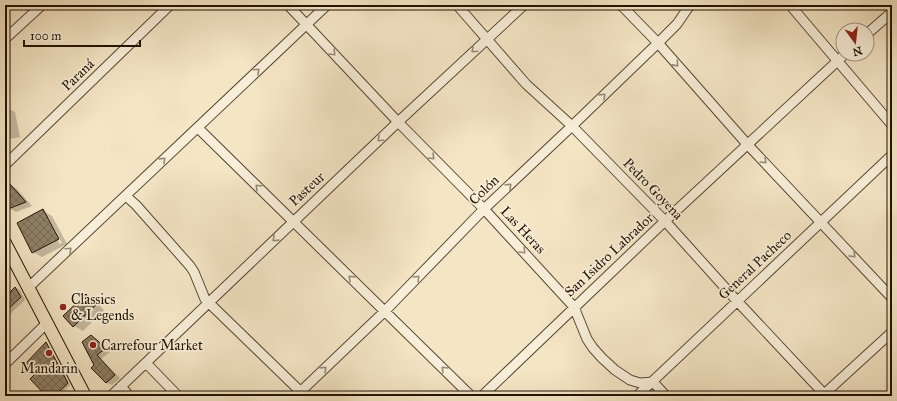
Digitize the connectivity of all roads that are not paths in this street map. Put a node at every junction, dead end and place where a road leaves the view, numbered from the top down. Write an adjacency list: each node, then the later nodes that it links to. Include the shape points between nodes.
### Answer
1 (42, 5): 13 (street)
2 (170, 5): 25 (street, Paraná)
3 (288, 5): 11 (street, Las Heras)
4 (327, 5): 11 (street)
5 (457, 5): 14 (street, Pedro Goyena)
6 (524, 5): 14 (street, Pasteur)
7 (621, 5): 15 (street)
8 (690, 5): 15 (street, Colón)
9 (790, 5): 16 (street)
10 (892, 12): 12 (street)
11 (307, 24): 19 (street, Las Heras, one-way to 19); 22 (street, one-way to 11)
12 (875, 27)
13 (5, 39)
14 (486, 39): 19 (street, Pasteur, one-way to 19); 21 (street, Pedro Goyena, via 526,84)
15 (658, 43): 21 (street, Colón, one-way to 15); 23 (street, one-way to 23)
16 (835, 51)
17 (836, 62): 23 (street, San Isidro Labrador)
18 (845, 62): 20 (street)
19 (398, 122): 27 (street, Las Heras, one-way to 27); 29 (street, Pasteur, one-way to 29)
20 (892, 125)
21 (572, 126): 27 (street, Colón, one-way to 21); 28 (street, Pedro Goyena)
22 (198, 128): 26 (street, one-way to 22); 29 (street, one-way to 22)
23 (747, 144): 28 (street, San Isidro Labrador); 30 (street, one-way to 30)
24 (892, 155): 30 (street, General Pacheco)
25 (5, 165)
26 (126, 196): 32 (street, one-way to 26); 35 (street, via 190,266)
27 (484, 209): 36 (street, Las Heras, one-way to 36); 37 (street, Colón, one-way to 27)
28 (665, 221): 34 (street, Pedro Goyena); 36 (street, San Isidro Labrador)
29 (293, 222): 35 (street, Pasteur, one-way to 35); 37 (street, one-way to 29)
30 (822, 222): 33 (street, one-way to 33); 34 (street, General Pacheco)
31 (5, 243): 32 (main road)
32 (29, 288): 38 (main road)
33 (892, 298)
34 (737, 301): 42 (street, General Pacheco); 45 (street, Pedro Goyena)
35 (208, 303): 40 (street, Pasteur); 44 (street)
36 (574, 306): 42 (street, Las Heras, via 587,339 615,370 636,382); 51 (street, San Isidro Labrador)
37 (385, 311): 44 (street, Colón, one-way to 37); 50 (street, one-way to 37)
38 (47, 323): 41 (street); 46 (main road)
39 (892, 332): 45 (street)
40 (146, 363): 43 (street, Pasteur); 49 (street)
41 (5, 364)
42 (653, 382): 52 (street, General Pacheco); 53 (street)
43 (121, 386): 47 (street, Pasteur); 48 (street)
44 (301, 394)
45 (824, 395)
46 (85, 396)
47 (111, 396)
48 (129, 396)
49 (178, 396)
50 (471, 396)
51 (482, 396)
52 (638, 396)
53 (666, 396)

